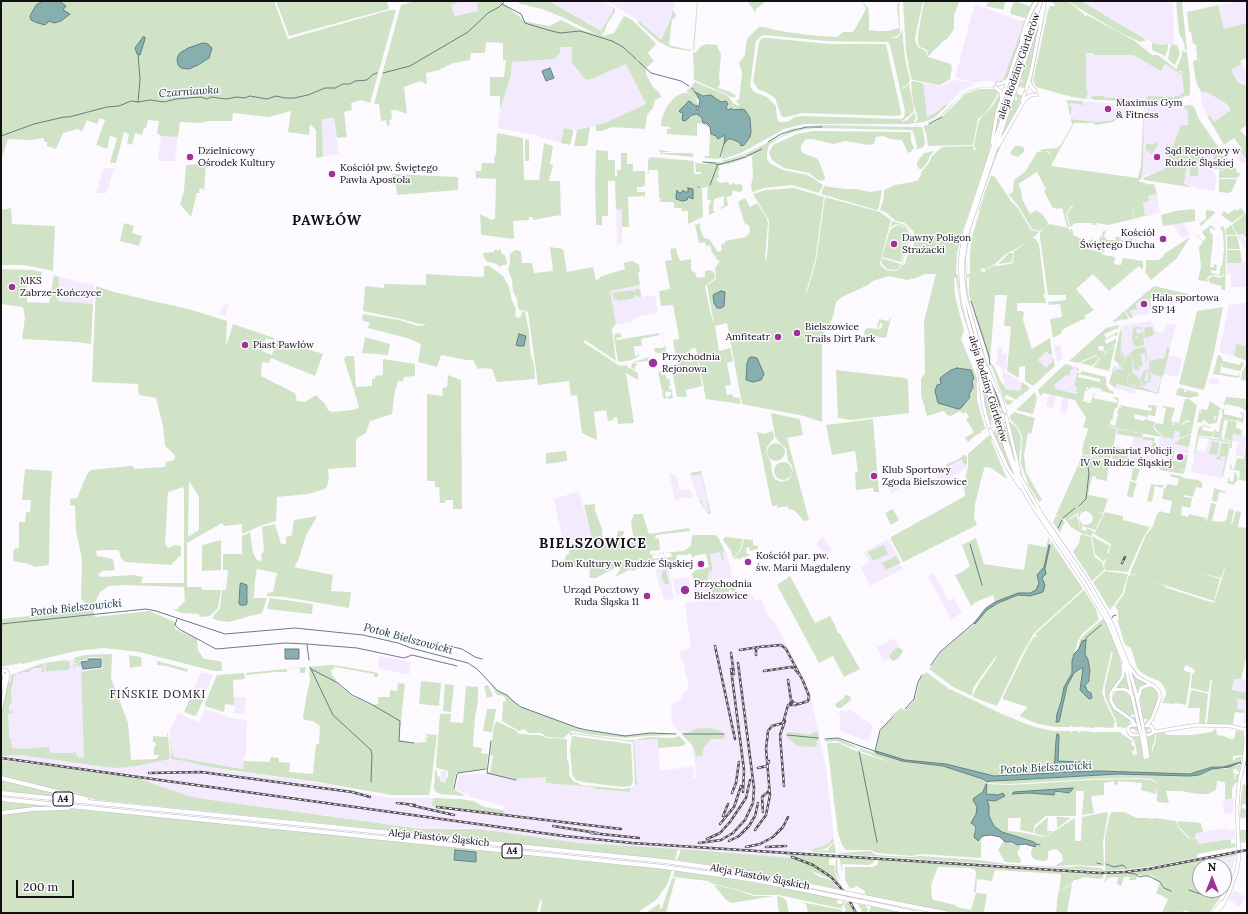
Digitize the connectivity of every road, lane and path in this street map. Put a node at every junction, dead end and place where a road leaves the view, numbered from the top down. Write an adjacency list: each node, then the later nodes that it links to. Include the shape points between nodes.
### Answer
1 (1036, 1): 4 (main road)
2 (1041, 1): 4 (main road); 6 (main road, aleja Rodziny Gürtlerów)
3 (1045, 1): 6 (main road, aleja Rodziny Gürtlerów); 7 (main road)
4 (1018, 50): 5 (main road)
5 (1009, 76): 8 (main road); 8 (main road, via 1005,82 996,85)
6 (1017, 79): 10 (main road, aleja Rodziny Gürtlerów)
7 (1030, 81): 9 (main road); 9 (main road, via 1036,93 1027,97)
8 (1001, 99): 10 (main road, via 996,116)
9 (1020, 106): 10 (main road)
10 (992, 153): 11 (main road, aleja Rodziny Gürtlerów, via 964,234 960,261 962,296); 12 (main road, aleja Rodziny Gürtlerów, via 967,234 963,261 965,296)
11 (978, 354): 13 (main road, aleja Rodziny Gürtlerów); 16 (main road, via 983,404 990,428 1007,468)
12 (982, 357): 13 (main road, aleja Rodziny Gürtlerów); 15 (main road, via 1006,414)
13 (997, 413): 14 (main road, aleja Rodziny Gürtlerów)
14 (1001, 426): 15 (main road, aleja Rodziny Gürtlerów); 16 (main road, aleja Rodziny Gürtlerów, via 1012,464)
15 (1020, 477): 17 (main road, aleja Rodziny Gürtlerów, via 1034,503 1088,582)
16 (1024, 492): 17 (main road, aleja Rodziny Gürtlerów)
17 (1106, 616): 18 (main road, aleja Rodziny Gürtlerów); 19 (main road, aleja Rodziny Gürtlerów)
18 (1123, 660): 23 (main road, via 1123,676); 25 (main road, aleja Rodziny Gürtlerów)
19 (1127, 662): 22 (main road, via 1137,677); 26 (main road, aleja Rodziny Gürtlerów)
20 (1, 672): 21 (main road); 21 (main road, via 6,670)
21 (6, 676): 24 (main road); 27 (main road)
22 (1152, 685): 26 (main road, via 1141,688); 30 (main road, via 1160,694)
23 (1113, 691): 25 (main road, via 1120,688 1126,690); 29 (main road, via 1110,697 1112,704)
24 (1, 692)
25 (1134, 700): 28 (main road, aleja Rodziny Gürtlerów)
26 (1138, 703): 28 (main road, aleja Rodziny Gürtlerów)
27 (1, 708)
28 (1140, 722): 33 (main road, aleja Rodziny Gürtlerów, bridge)
29 (1133, 725): 30 (main road); 30 (main road, via 1128,730 1131,735 1149,735)
30 (1151, 728): 31 (main road, via 1162,730 1197,725 1237,727)
31 (1246, 734): 32 (main road)
32 (1246, 745): 42 (main road, via 1237,808 1239,856 1234,881)
33 (1147, 757)
34 (1, 778): 37 (highway, via 77,798)
35 (1, 793): 37 (highway, Aleja Piastów Śląskich / A4)
36 (1, 799): 38 (highway, Aleja Piastów Śląskich / A4)
37 (124, 806): 41 (highway, Aleja Piastów Śląskich / A4, bridge, via 672,862 749,874)
38 (95, 808): 39 (highway, via 52,808); 40 (highway, Aleja Piastów Śląskich / A4, bridge, via 671,867 755,880)
39 (1, 813)
40 (914, 913)
41 (945, 913)
42 (1215, 913)

